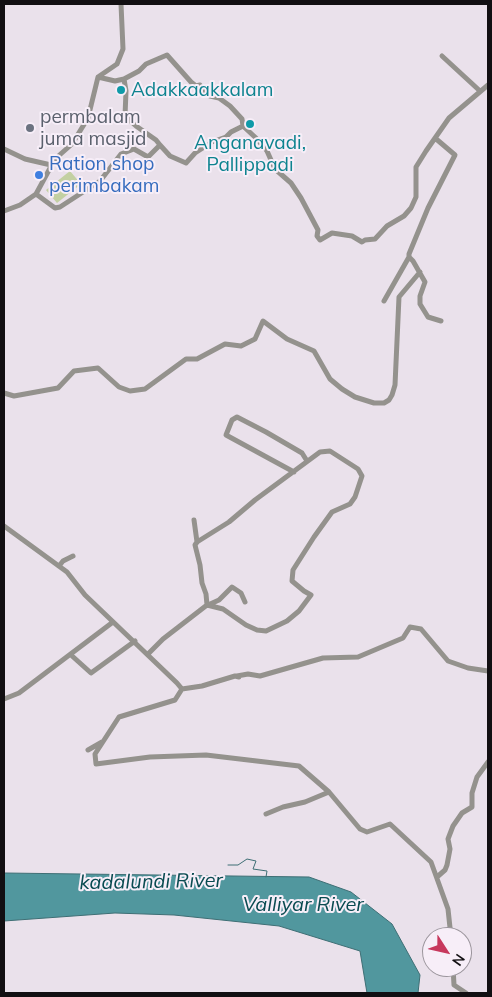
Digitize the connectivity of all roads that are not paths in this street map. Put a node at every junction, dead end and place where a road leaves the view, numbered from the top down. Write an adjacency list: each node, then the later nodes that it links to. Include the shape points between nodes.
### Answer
1 (122, 4): 3 (street, via 123,49 117,64)
2 (442, 56): 6 (street)
3 (98, 77): 4 (street); 11 (street, via 88,118 72,144)
4 (124, 80): 7 (street, via 146,64 167,55 196,86 230,106 242,119); 9 (street, via 126,116)
5 (488, 85): 6 (street)
6 (480, 91): 8 (street, via 449,118)
7 (243, 126): 8 (street, via 267,151 275,169 291,183 318,230 320,240 332,233 352,236 362,242 375,239 387,226 404,216 416,197 416,167); 9 (street, via 195,153 186,163 170,156)
8 (435, 138): 14 (street, via 455,156 428,208)
9 (160, 145): 12 (street, via 148,156 134,149 121,154 100,181 64,206 55,208)
10 (4, 149): 11 (street, via 25,159)
11 (51, 165): 12 (street)
12 (36, 194): 13 (street)
13 (4, 211)
14 (409, 257): 15 (street); 16 (street)
15 (420, 272): 17 (street, via 425,282 420,304 428,317); 18 (street, via 399,297 395,385 389,400 384,403 374,403 342,389 330,379 314,351 287,339 263,322 255,340 241,346 225,344 197,359 186,359 145,389 130,391 120,387 98,368 74,371 58,388 14,396)
16 (384, 301)
17 (440, 321)
18 (4, 393)
19 (307, 461): 20 (street); 20 (street, via 302,453 266,432 237,418 232,420 226,435); 27 (street, via 320,452 330,450 358,469 362,476 350,504 332,512 293,570 292,581 311,594 307,601 299,612 266,632 246,625 223,609)
20 (294, 472): 23 (street, via 229,522)
21 (194, 520): 23 (street)
22 (4, 526): 25 (street)
23 (197, 542): 27 (street)
24 (73, 556): 25 (street)
25 (59, 566): 28 (street)
26 (245, 602): 27 (street, via 241,593 232,587 219,600)
27 (207, 605): 30 (street)
28 (113, 622): 29 (street); 31 (street)
29 (135, 642): 30 (street); 31 (street, via 91,673)
30 (148, 654): 33 (street)
31 (71, 655): 34 (street)
32 (488, 671): 33 (street, via 448,661 421,629 410,627 403,638 358,657 323,658 260,676 248,674)
33 (182, 689): 35 (street, via 175,700 119,717)
34 (4, 699)
35 (103, 742): 36 (street); 38 (street, via 95,754 96,764 150,757 206,755 233,758 299,766)
36 (88, 750)
37 (488, 762): 40 (street, via 477,776 472,807 462,813 453,826 448,839 448,865)
38 (330, 792): 39 (street); 40 (street, via 360,829 367,832 390,824 432,862)
39 (266, 814)
40 (437, 877): 41 (street, via 448,909)
41 (449, 927)
42 (454, 977): 43 (street, via 454,985)
43 (466, 993)

